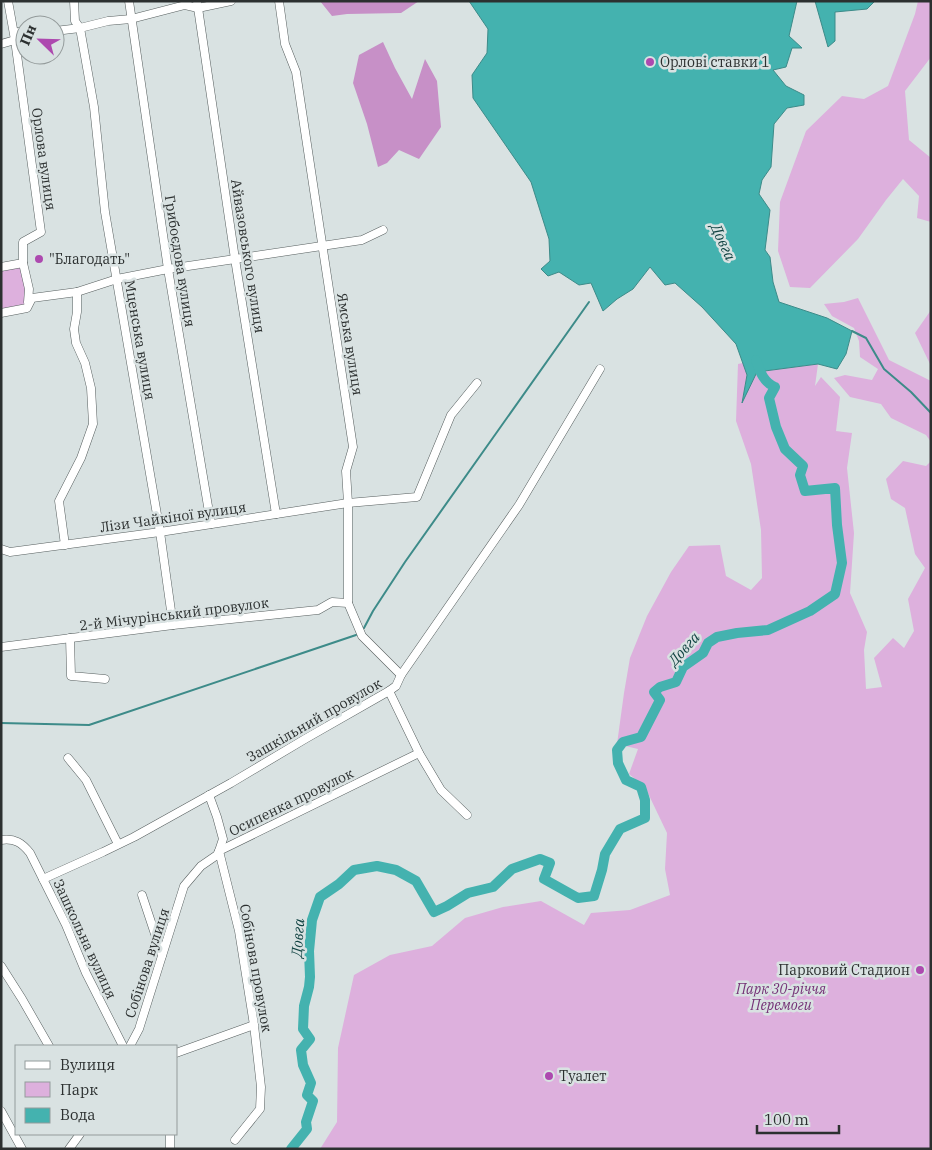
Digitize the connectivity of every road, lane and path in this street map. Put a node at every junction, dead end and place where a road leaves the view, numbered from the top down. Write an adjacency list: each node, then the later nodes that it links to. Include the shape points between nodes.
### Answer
1 (8, 1): 10 (street, Орлова вулиця)
2 (74, 1): 8 (street, Мценська вулиця, via 75,21)
3 (128, 1): 7 (street, Грибоєдова вулиця)
4 (231, 1): 6 (street)
5 (279, 1): 14 (street, Ямська вулиця, via 285,44 296,72)
6 (197, 5): 7 (street); 15 (street, Айвазовського вулиця)
7 (131, 19): 8 (street); 18 (street, Грибоєдова вулиця)
8 (80, 28): 9 (street); 19 (street, Мценська вулиця)
9 (65, 30)
10 (15, 40): 11 (street)
11 (1, 44)
12 (18, 65): 16 (street, Орлова вулиця, via 41,232 23,242)
13 (382, 230): 14 (street, via 362,240)
14 (323, 246): 15 (street); 25 (street, Ямська вулиця, via 353,447 346,471)
15 (235, 259): 18 (street); 26 (street, Айвазовського вулиця)
16 (23, 263): 17 (street); 21 (street, Орлова вулиця, via 29,288)
17 (1, 267)
18 (168, 269): 19 (street); 27 (street, Грибоєдова вулиця)
19 (117, 279): 20 (street); 28 (street, Мценська вулиця)
20 (77, 292): 21 (street, via 32,298); 29 (street, via 74,328 91,388 93,424 82,458 59,502)
21 (27, 308): 22 (street)
22 (1, 313)
23 (600, 370): 35 (street, Зашкільний провулок, via 519,505)
24 (476, 383): 25 (street, Лізи Чайкіної вулиця, via 451,415 417,498)
25 (348, 504): 26 (street, Лізи Чайкіної вулиця); 31 (street, Ямська вулиця)
26 (276, 514): 27 (street, Лізи Чайкіної вулиця)
27 (211, 524): 28 (street, Лізи Чайкіної вулиця)
28 (160, 532): 29 (street, Лізи Чайкіної вулиця); 32 (street, Мценська вулиця)
29 (65, 544): 30 (street, Лізи Чайкіної вулиця, via 10,552)
30 (1, 549)
31 (348, 603): 32 (street, 2-й Мічурінський провулок, via 332,602 318,610); 35 (street, Ямська вулиця, via 362,636)
32 (173, 625): 33 (street, 2-й Мічурінський провулок)
33 (70, 638): 34 (street, 2-й Мічурінський провулок); 36 (street, via 71,676)
34 (1, 647)
35 (401, 675): 37 (street, Зашкільний провулок, via 396,686)
36 (104, 679)
37 (389, 691): 38 (street); 40 (street, Зашкільний провулок)
38 (419, 753): 41 (street, via 441,790); 44 (street, Осипенка провулок)
39 (68, 758): 43 (street, via 86,780)
40 (209, 795): 43 (street, Зашкільний провулок); 44 (street, Собінова провулок, via 223,839)
41 (467, 815)
42 (1, 840): 45 (street, Зашкольна вулиця, via 23,844)
43 (118, 844): 45 (street, Зашкільний провулок)
44 (220, 851): 46 (street, Осипенка провулок); 50 (street, Собінова провулок, via 239,931)
45 (43, 879): 52 (street, Зашкольна вулиця)
46 (184, 886): 48 (street, Собінова вулиця)
47 (142, 895): 48 (street)
48 (162, 955): 53 (street, Собінова вулиця, via 139,1029)
49 (1, 966): 51 (street)
50 (254, 1025): 54 (street); 58 (street, Собінова провулок, via 261,1087 260,1110)
51 (48, 1045)
52 (122, 1045)
53 (131, 1045)
54 (178, 1052)
55 (1, 1111): 59 (street)
56 (79, 1135): 60 (street)
57 (170, 1135): 61 (street)
58 (235, 1140)
59 (22, 1149)
60 (69, 1149)
61 (170, 1149)

